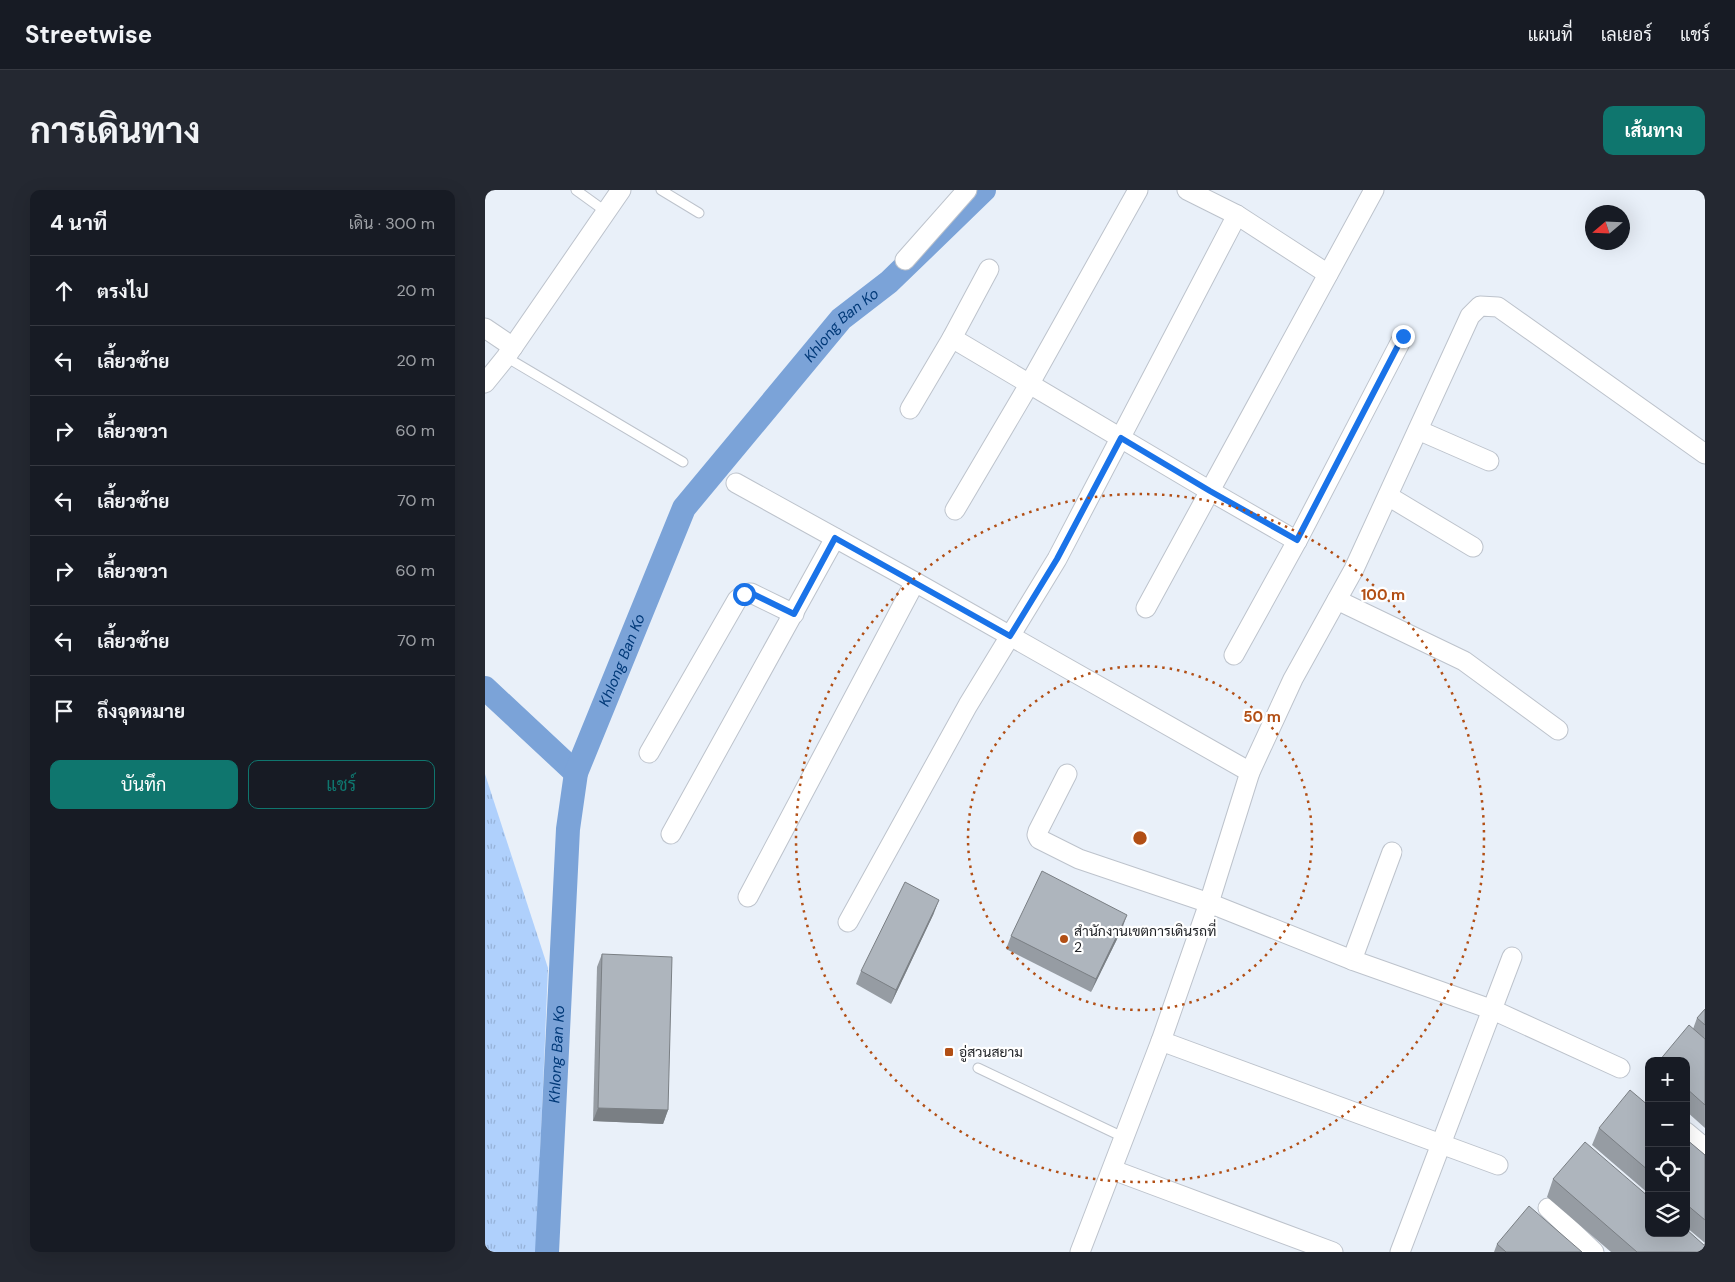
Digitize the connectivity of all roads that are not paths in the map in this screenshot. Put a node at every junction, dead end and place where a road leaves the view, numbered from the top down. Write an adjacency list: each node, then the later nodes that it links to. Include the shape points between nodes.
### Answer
1 (576, 190): 8 (lane)
2 (621, 190): 8 (street)
3 (661, 190): 9 (lane)
4 (967, 190): 11 (street)
5 (1138, 190): 19 (street)
6 (1187, 190): 10 (street)
7 (1374, 190): 13 (street)
8 (605, 211): 17 (street)
9 (699, 212)
10 (1237, 216): 13 (street); 22 (street)
11 (905, 260)
12 (989, 269): 16 (street)
13 (1328, 274): 27 (street)
14 (485, 328): 17 (street)
15 (1403, 336): 31 (street)
16 (952, 338): 19 (street); 20 (street)
17 (510, 352): 18 (street); 25 (lane)
18 (485, 383)
19 (1030, 383): 22 (street); 29 (street)
20 (910, 409)
21 (1418, 430): 23 (street, via 1471,316 1480,306 1498,307); 24 (street); 28 (street)
22 (1121, 438): 27 (street); 37 (street, via 1057,559)
23 (1705, 454)
24 (1489, 461)
25 (683, 462)
26 (735, 483): 30 (street)
27 (1210, 491): 31 (street); 35 (street)
28 (1388, 496): 32 (street); 34 (street)
29 (955, 510)
30 (835, 538): 33 (street); 36 (street)
31 (1297, 540): 38 (street)
32 (1473, 546)
33 (915, 582): 37 (street); 45 (street)
34 (1337, 600): 39 (street, via 1464,661); 41 (street, via 1293,679)
35 (1146, 608)
36 (794, 614): 40 (street, via 751,593 737,600); 43 (street)
37 (1010, 636): 41 (street); 47 (street)
38 (1234, 655)
39 (1557, 730)
40 (649, 753)
41 (1250, 772): 46 (street)
42 (1067, 774): 46 (street, via 1038,831 1039,839 1079,859)
43 (671, 834)
44 (1392, 852): 49 (street)
45 (747, 897)
46 (1209, 903): 49 (street); 51 (street)
47 (847, 922)
48 (1512, 957): 50 (street)
49 (1352, 960): 50 (street)
50 (1493, 1010): 53 (street); 56 (street)
51 (1161, 1041): 55 (street); 56 (street)
52 (977, 1068): 55 (lane)
53 (1619, 1068)
54 (1690, 1135): 57 (street)
55 (1125, 1138): 59 (street)
56 (1441, 1144): 58 (street); 63 (street)
57 (1705, 1148)
58 (1498, 1165)
59 (1113, 1170): 61 (street); 62 (street)
60 (1548, 1208): 64 (street)
61 (1080, 1252)
62 (1333, 1252)
63 (1400, 1252)
64 (1595, 1252)

